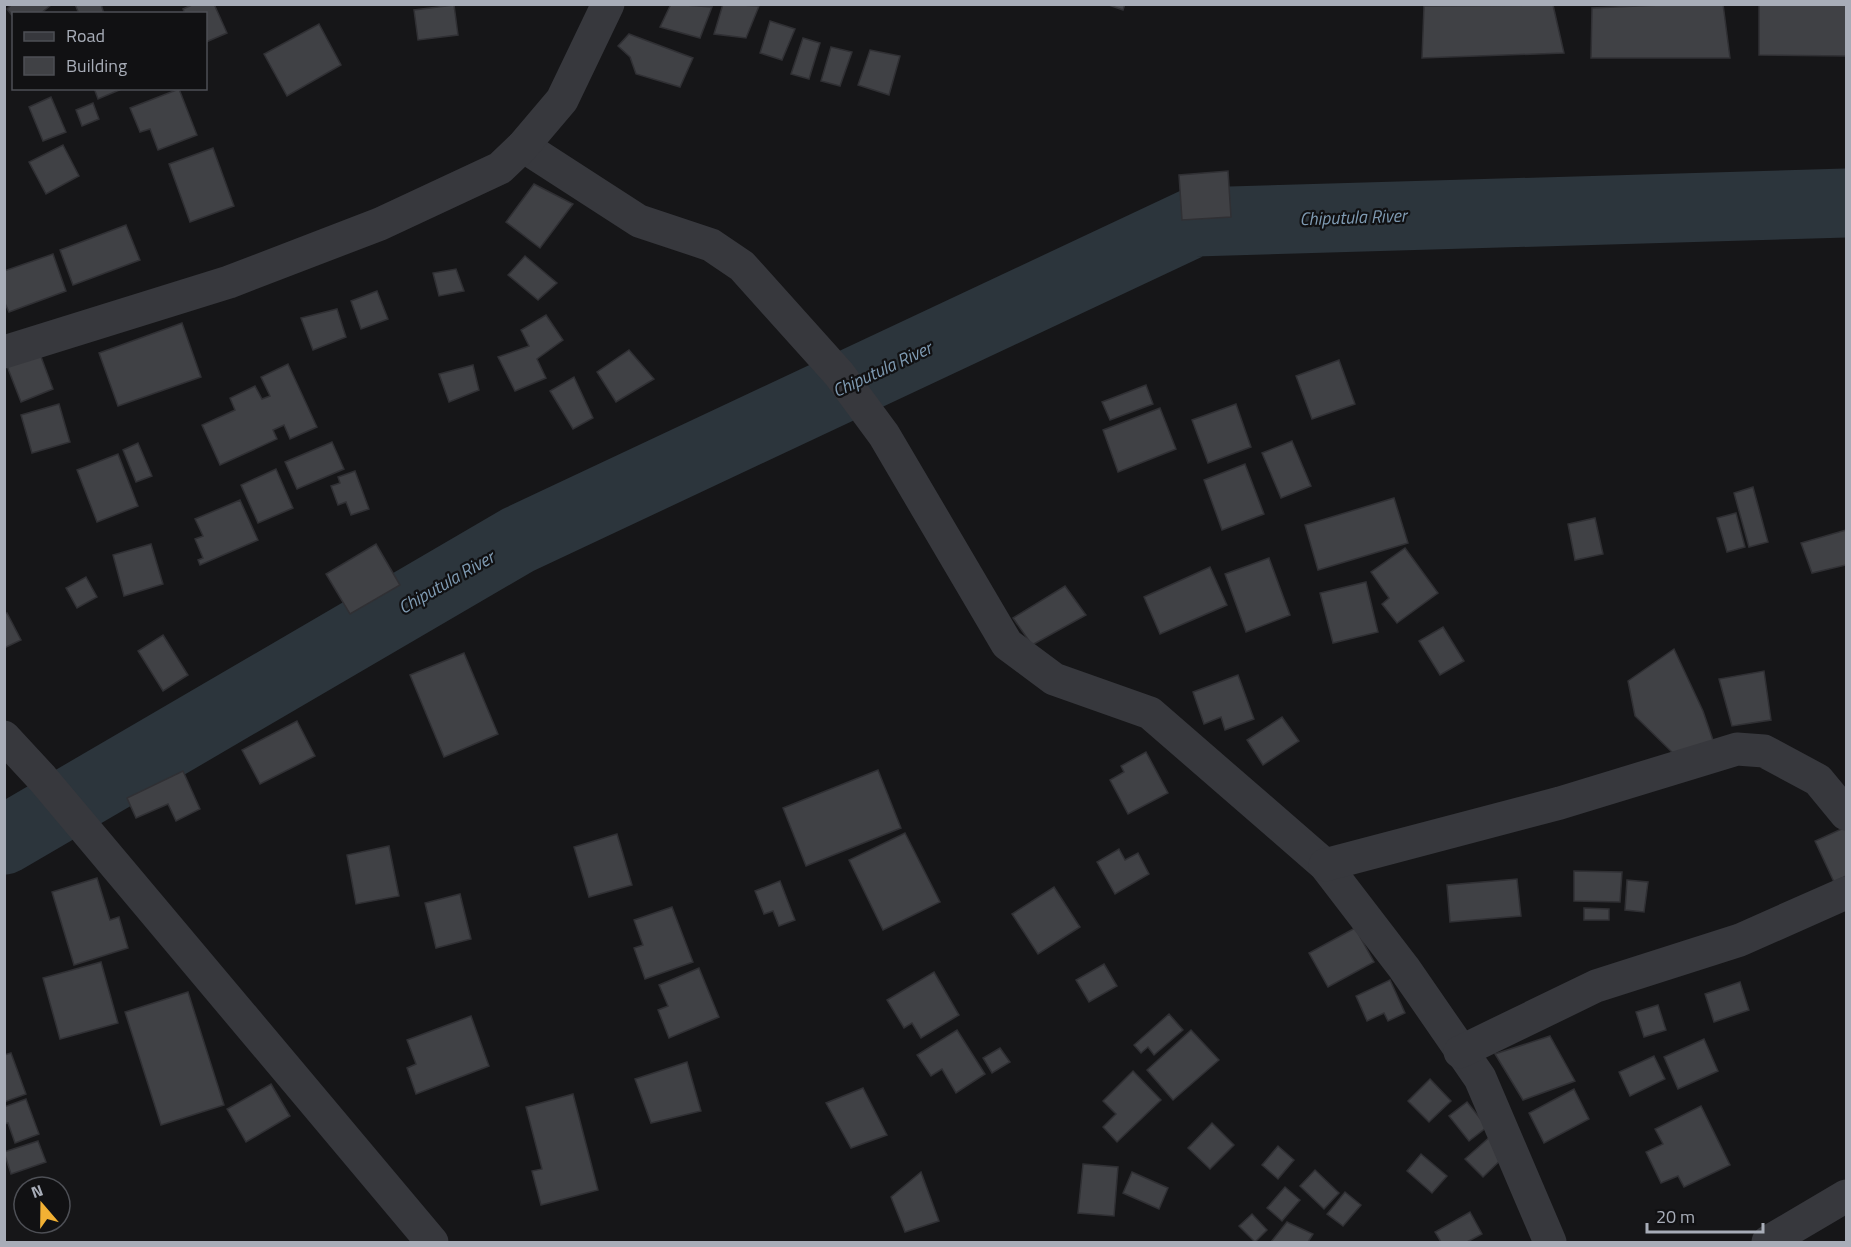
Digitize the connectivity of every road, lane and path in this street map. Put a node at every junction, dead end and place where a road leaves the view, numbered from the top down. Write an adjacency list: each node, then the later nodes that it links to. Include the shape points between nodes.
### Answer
1 (608, 4): 2 (street, via 562,100)
2 (524, 146): 3 (street, via 500,168 380,224 229,282); 6 (street, via 639,221 711,245 742,266 839,374 884,435 1007,644 1053,679 1150,713)
3 (4, 352)
4 (4, 738): 10 (street, via 42,778)
5 (1846, 814): 6 (street, via 1818,780 1764,751 1737,749 1560,803)
6 (1325, 864): 8 (street, via 1404,968)
7 (1846, 893): 8 (street, via 1740,940 1596,986)
8 (1460, 1052): 11 (street, via 1480,1078)
9 (1846, 1196): 12 (street)
10 (432, 1242)
11 (1550, 1242)
12 (1768, 1242)

